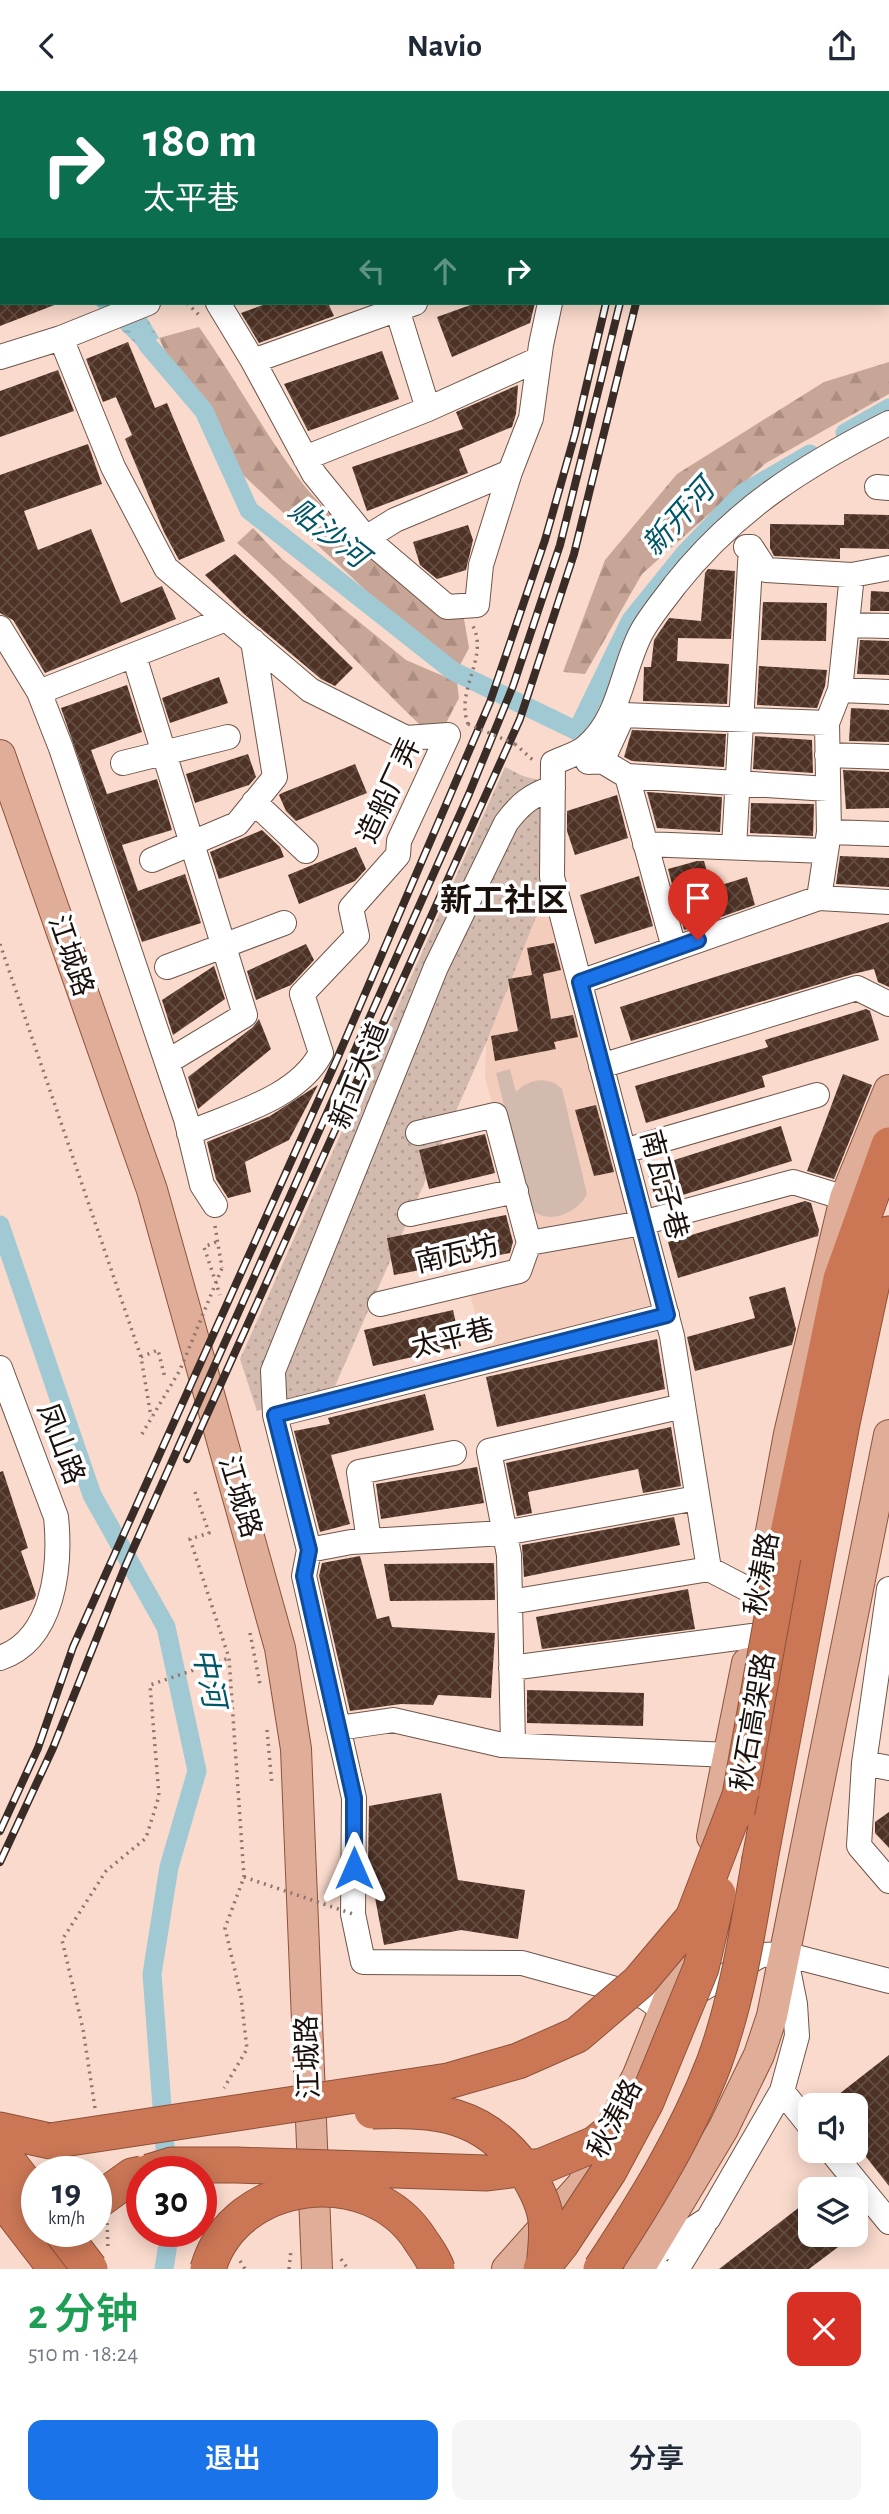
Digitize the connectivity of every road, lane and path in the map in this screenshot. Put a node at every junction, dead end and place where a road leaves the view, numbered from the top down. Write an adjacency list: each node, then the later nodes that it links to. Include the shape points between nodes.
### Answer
1 (143, 305): 5 (street)
2 (219, 305): 8 (street)
3 (550, 305): 7 (street)
4 (406, 306): 8 (street); 9 (street)
5 (61, 338): 6 (street); 19 (street, via 113,467 166,568)
6 (0, 357)
7 (539, 359): 9 (street); 12 (street, via 531,418)
8 (253, 361): 11 (street)
9 (428, 409): 11 (street)
10 (889, 423): 15 (street, via 842,447 752,505)
11 (305, 458): 13 (street)
12 (510, 472): 13 (street, via 395,520); 18 (street, via 481,565 477,605)
13 (366, 538): 18 (street)
14 (751, 547): 15 (street); 17 (street, via 766,570); 28 (street)
15 (707, 549): 39 (street, via 641,633 612,712 586,747)
16 (889, 568): 17 (street)
17 (852, 575): 20 (street)
18 (447, 607): 30 (path, via 475,627 477,657 464,693)
19 (226, 619): 23 (street); 24 (street)
20 (847, 625): 21 (street); 25 (street)
21 (889, 626)
22 (0, 628): 26 (street)
23 (253, 641): 30 (street, via 310,690 405,738); 44 (street, via 275,777)
24 (134, 656): 26 (street); 33 (street)
25 (841, 689): 27 (street); 29 (street)
26 (39, 692): 61 (street)
27 (889, 692)
28 (741, 719): 29 (street); 37 (street, via 623,715); 41 (street)
29 (827, 723): 35 (street)
30 (458, 730): 32 (path, bridge); 65 (street, 造船厂弄, via 400,841 398,855 351,908 357,936 302,994 321,1053 314,1068 283,1092)
31 (228, 737): 33 (street)
32 (515, 744)
33 (164, 753): 38 (street); 47 (street)
34 (0, 755): 143 (main road, 江城路, via 152,1190 280,1648 296,1749)
35 (827, 755): 36 (street); 43 (street)
36 (889, 757)
37 (602, 761): 39 (street); 40 (street)
38 (124, 763)
39 (553, 763): 42 (street, 南瓦子巷)
40 (628, 776): 41 (street); 48 (street)
41 (738, 783): 43 (street); 49 (street)
42 (553, 787): 59 (street, 南瓦子巷, via 552,877); 88 (street, 新工大道, via 518,806 506,824 436,967 273,1371)
43 (828, 789): 46 (street)
44 (254, 802): 47 (street, via 237,824); 50 (street)
45 (889, 834): 46 (street)
46 (827, 842): 49 (street); 52 (street)
47 (191, 843): 51 (street); 56 (street)
48 (645, 844): 49 (street); 57 (street)
49 (734, 847)
50 (306, 851)
51 (152, 860)
52 (819, 898): 53 (street); 57 (street)
53 (889, 902)
54 (284, 923): 56 (street)
55 (0, 944): 81 (path)
56 (223, 946): 58 (street); 61 (street, via 245,1015)
57 (674, 948): 59 (street)
58 (167, 967)
59 (580, 982): 62 (street, 南瓦子巷)
60 (889, 1004): 62 (street, via 857,988)
61 (167, 1062): 65 (street)
62 (601, 1066): 68 (street, 南瓦子巷)
63 (889, 1090): 70 (main road, 秋涛路)
64 (817, 1095): 68 (street)
65 (189, 1133): 71 (street, via 202,1185)
66 (418, 1133): 69 (street, via 495,1115)
67 (889, 1145): 114 (highway, 秋石高架路, bridge, via 841,1279 783,1557)
68 (624, 1151): 73 (street, 南瓦子巷)
69 (516, 1191): 72 (street); 76 (street)
70 (845, 1198): 73 (street, via 793,1182); 99 (main road, 秋涛路, via 789,1434)
71 (215, 1205): 75 (path)
72 (411, 1215)
73 (642, 1223): 76 (street); 79 (street, 南瓦子巷)
74 (889, 1234): 97 (highway, 秋石高架路, via 872,1283)
75 (216, 1242): 77 (path, via 204,1247); 87 (path, bridge, via 222,1268 180,1370)
76 (529, 1243): 78 (street, 南瓦坊, via 519,1271)
77 (220, 1295)
78 (380, 1304)
79 (667, 1315): 86 (street, 南瓦子巷); 88 (street, 太平巷)
80 (889, 1315): 97 (highway)
81 (141, 1357): 84 (path, via 158,1350); 87 (path)
82 (177, 1365): 85 (path)
83 (0, 1368): 104 (street, 凤山路, via 56,1517 59,1542 49,1599 38,1629 24,1645)
84 (165, 1378)
85 (180, 1378)
86 (683, 1406): 93 (street, 南瓦子巷); 94 (street, via 489,1451)
87 (151, 1417): 89 (path, bridge)
88 (278, 1426): 96 (street, 新工大道)
89 (142, 1434)
90 (889, 1435): 122 (main road)
91 (454, 1453): 95 (street, via 359,1472)
92 (195, 1492): 105 (path, via 209,1533 190,1539)
93 (697, 1498): 94 (street); 98 (street, 南瓦子巷)
94 (504, 1533): 95 (street); 101 (street)
95 (369, 1541): 96 (street)
96 (309, 1550): 109 (street, 新工大道, via 304,1576)
97 (818, 1558): 155 (highway, 秋石高架路, bridge, via 729,2014 690,2116 654,2185)
98 (709, 1569): 99 (street); 101 (street)
99 (760, 1595): 103 (main road, 秋涛路)
100 (888, 1598): 112 (street)
101 (510, 1602): 106 (street)
102 (247, 1620): 107 (path)
103 (752, 1636): 106 (street); 111 (main road, 秋涛路)
104 (0, 1658)
105 (229, 1658): 116 (path); 129 (path, via 149,1685 159,1796 146,1838 106,1871 61,1941 83,2029)
106 (511, 1668): 110 (street)
107 (260, 1685)
108 (267, 1725): 115 (path)
109 (338, 1728): 110 (street, via 393,1720); 121 (street, 新工大道, via 354,1798)
110 (513, 1745): 111 (street)
111 (729, 1755): 120 (main road, 秋涛路)
112 (864, 1763): 113 (street); 118 (street, via 859,1846)
113 (889, 1767)
114 (742, 1790): 127 (highway, 秋石高架路, bridge, via 701,1968); 131 (highway, bridge, via 693,1918 639,1982 577,2035 518,2061 448,2081)
115 (273, 1792)
116 (244, 1877): 121 (path, bridge); 126 (path, via 225,1928 247,2049 225,2083)
117 (279, 1878): 119 (path)
118 (889, 1881)
119 (279, 1891)
120 (701, 1893): 122 (main road); 124 (main road, 秋涛路, via 692,1940)
121 (354, 1915): 124 (street, 新工大道, via 363,1962 522,1963 645,1997)
122 (785, 1954): 123 (street); 124 (street, via 761,1955); 125 (street, via 797,2036); 146 (main road, via 759,2055)
123 (889, 1981)
124 (664, 2011): 153 (main road, 秋涛路, via 638,2075 582,2185)
125 (782, 2091): 128 (street); 139 (street)
126 (223, 2096)
127 (646, 2102): 134 (highway, bridge, via 596,2144 542,2166 486,2173); 154 (highway, 秋石高架路, bridge, via 609,2171)
128 (798, 2111)
129 (97, 2120)
130 (0, 2130): 131 (highway)
131 (50, 2141): 154 (highway, bridge, via 121,2151 373,2111 419,2110 471,2121 506,2145 531,2177 546,2218)
132 (0, 2151): 135 (highway)
133 (841, 2163): 140 (street)
134 (217, 2166)
135 (21, 2178)
136 (126, 2183): 138 (highway, bridge)
137 (0, 2196): 147 (highway)
138 (112, 2199)
139 (708, 2218): 146 (street); 156 (street)
140 (889, 2222)
141 (72, 2247): 148 (highway)
142 (80, 2247): 144 (highway, bridge)
143 (318, 2259): 150 (path); 151 (path)
144 (99, 2263)
145 (223, 2264): 149 (path); 152 (highway, bridge, via 214,2249 244,2215 281,2193 332,2187 376,2198 412,2227)
146 (648, 2265)
147 (56, 2269)
148 (67, 2269)
149 (245, 2269)
150 (289, 2269)
151 (348, 2269)
152 (437, 2269)
153 (507, 2269)
154 (542, 2269)
155 (601, 2269)
156 (677, 2269)

